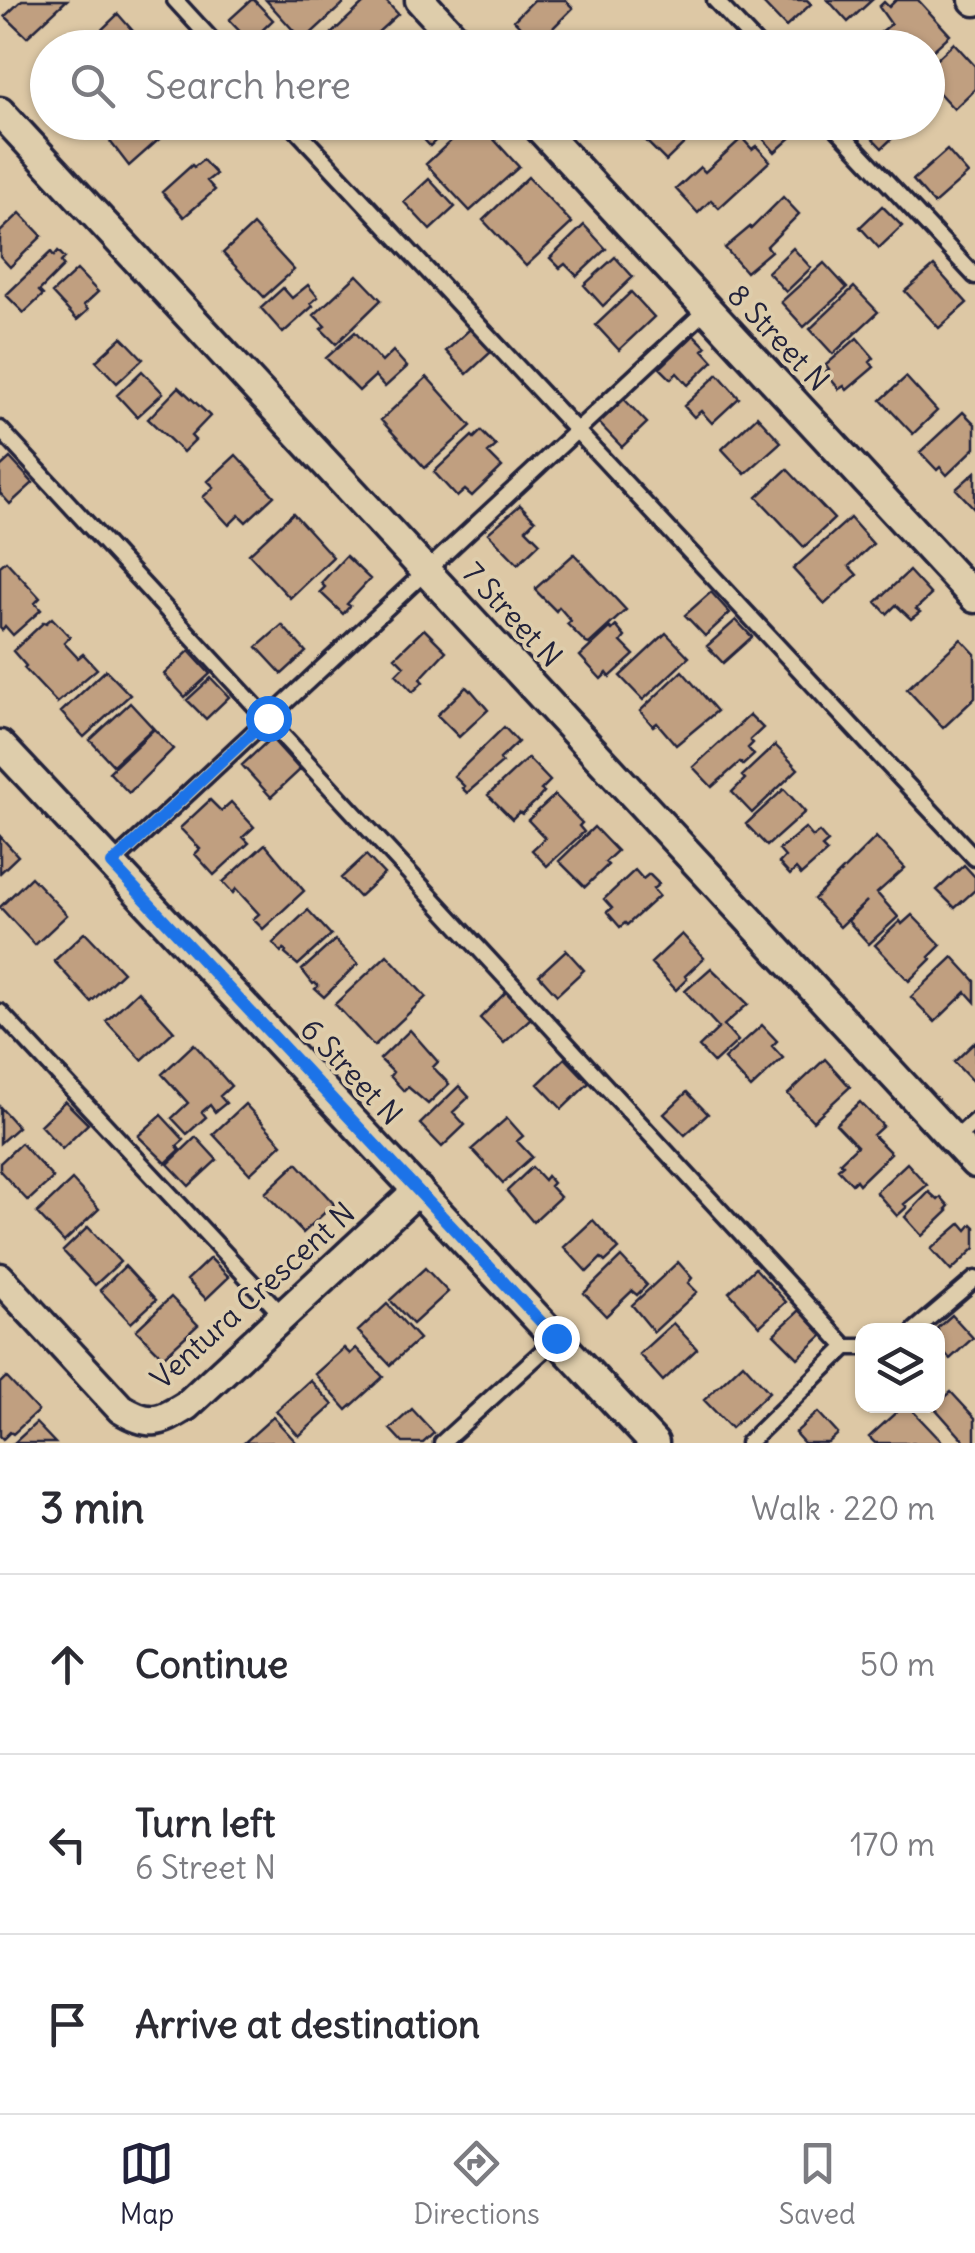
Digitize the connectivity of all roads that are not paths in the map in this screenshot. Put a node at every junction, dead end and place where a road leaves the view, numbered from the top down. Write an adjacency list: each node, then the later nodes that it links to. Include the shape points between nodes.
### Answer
1 (174, 0): 4 (lane)
2 (420, 0): 5 (street)
3 (715, 0): 6 (lane)
4 (202, 30)
5 (448, 30)
6 (743, 30)
7 (0, 112): 15 (street, 7 Street N)
8 (306, 140): 14 (lane)
9 (551, 140): 12 (street, 8 Street N)
10 (848, 140): 11 (lane)
11 (975, 276)
12 (707, 309): 14 (lane); 16 (street, 8 Street N)
13 (0, 429): 17 (lane)
14 (577, 430): 15 (lane); 19 (lane)
15 (427, 570): 17 (lane); 22 (street, 7 Street N)
16 (975, 598)
17 (268, 718): 20 (lane); 31 (lane)
18 (0, 745): 20 (street, 6 Street N)
19 (975, 858)
20 (112, 864): 24 (street, 6 Street N)
21 (0, 1012): 27 (lane)
22 (965, 1131): 23 (street, 7 Street N)
23 (975, 1163)
24 (418, 1190): 27 (street, Ventura Crescent N); 29 (street, 6 Street N)
25 (0, 1278): 27 (street, Ventura Crescent N, via 122,1410 148,1422 186,1406)
26 (975, 1279): 28 (lane)
27 (283, 1316)
28 (922, 1323)
29 (556, 1338): 32 (lane); 33 (street, 6 Street N)
30 (855, 1346): 31 (lane)
31 (846, 1347): 34 (lane)
32 (442, 1443)
33 (654, 1443)
34 (748, 1443)

